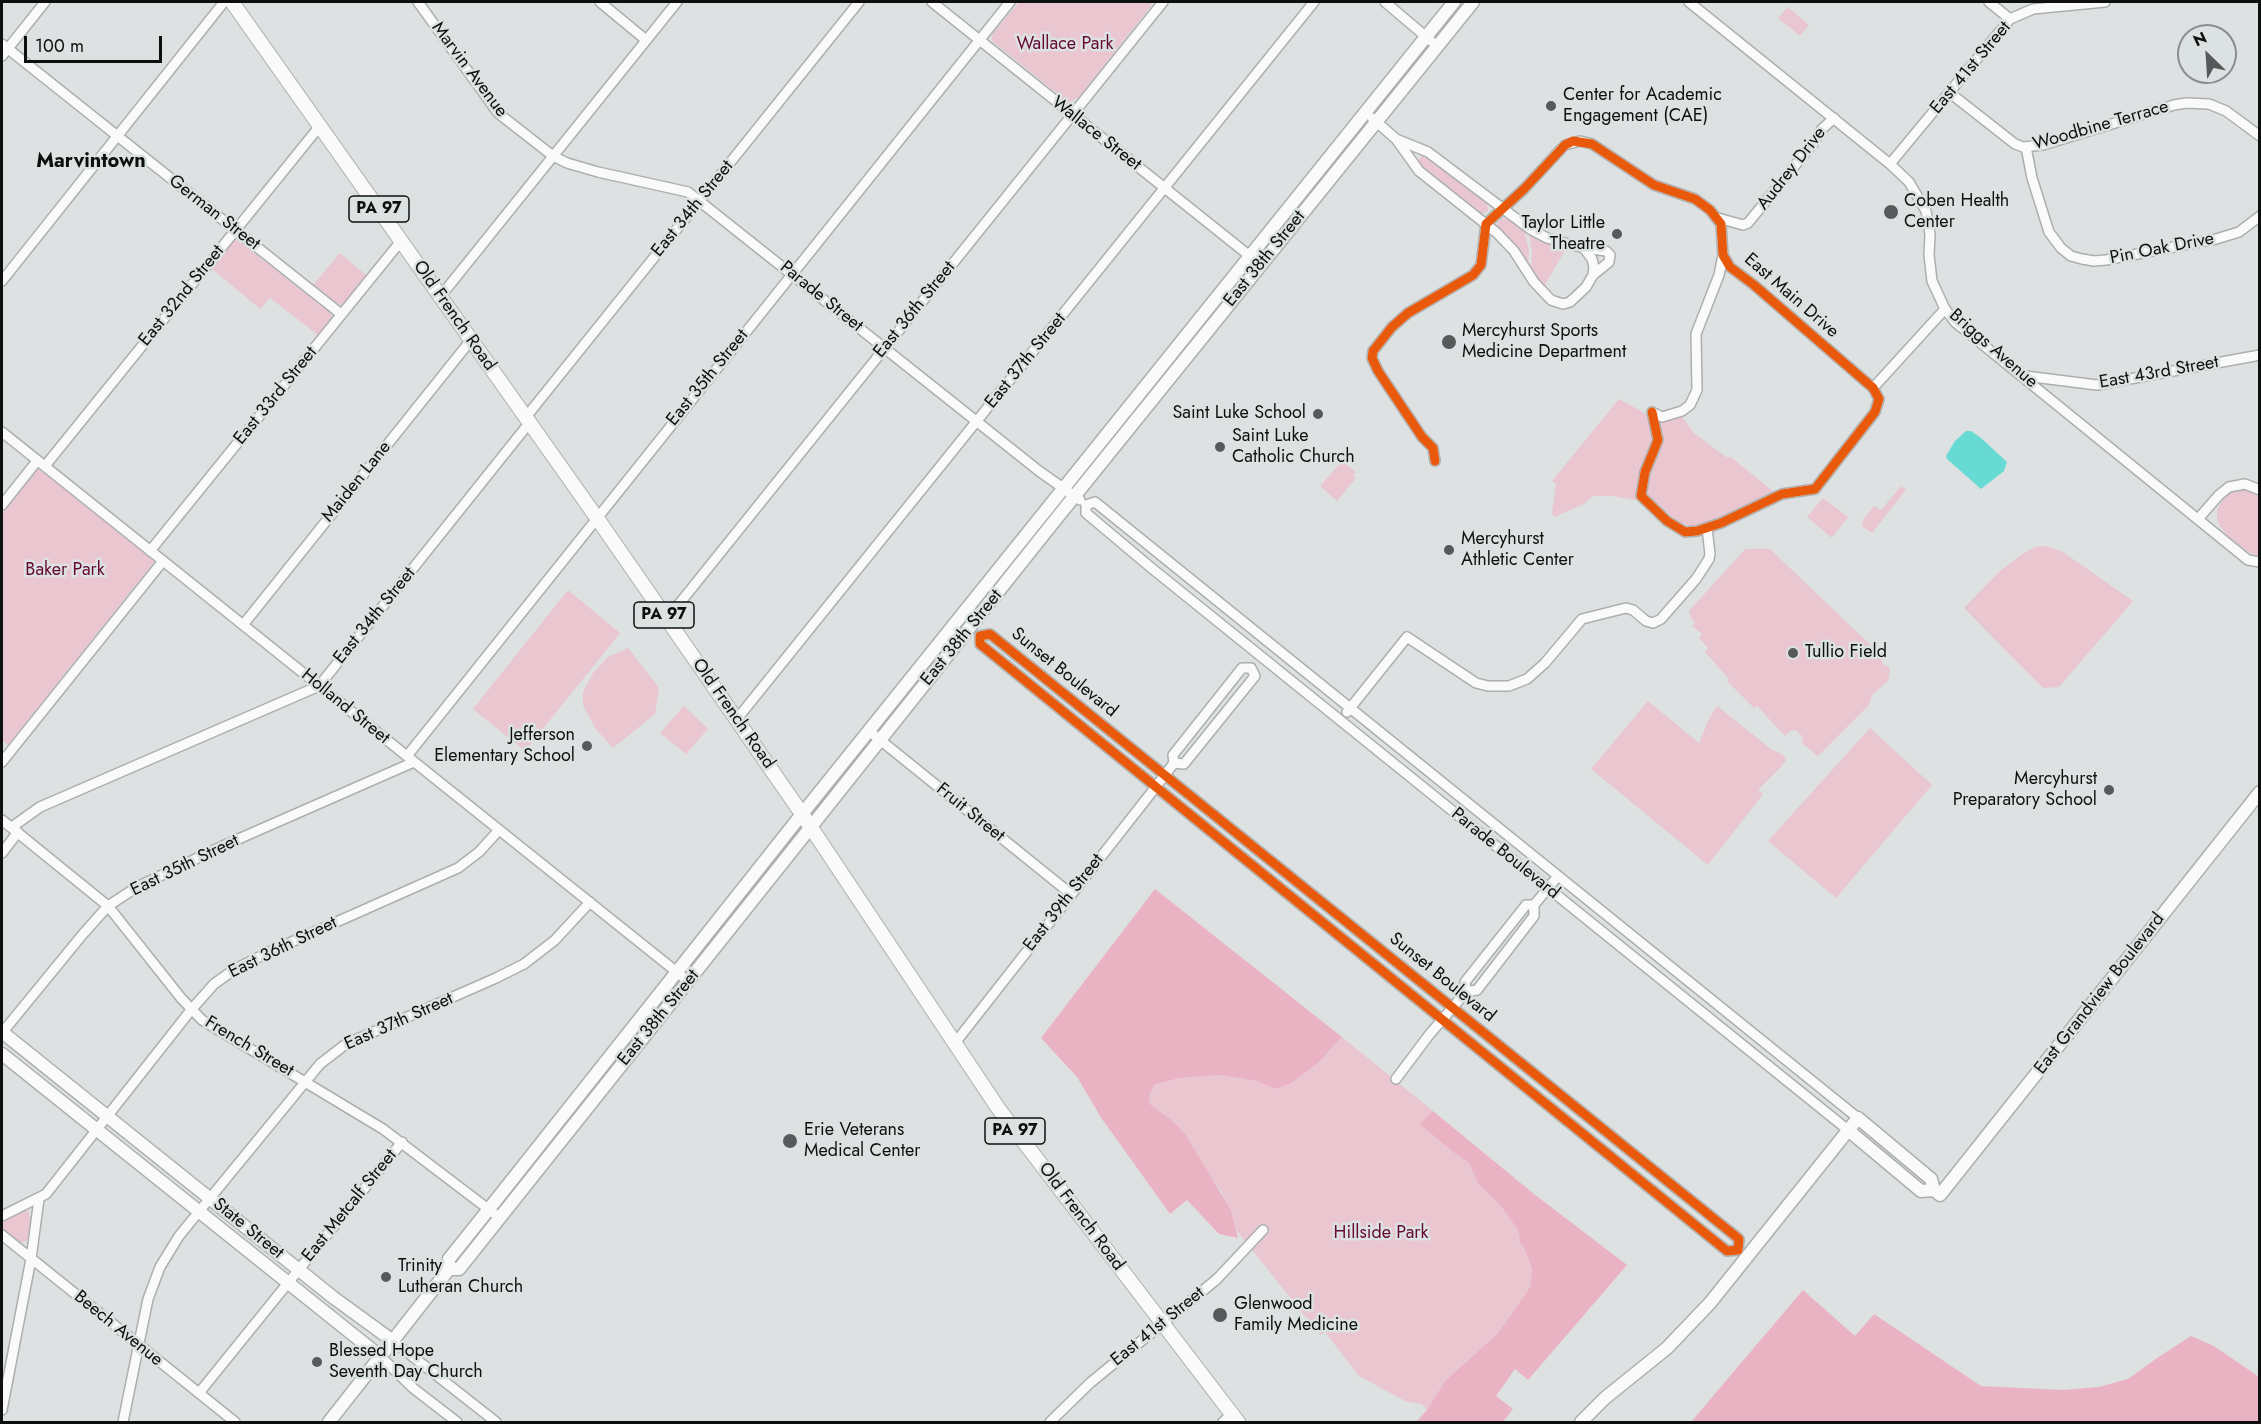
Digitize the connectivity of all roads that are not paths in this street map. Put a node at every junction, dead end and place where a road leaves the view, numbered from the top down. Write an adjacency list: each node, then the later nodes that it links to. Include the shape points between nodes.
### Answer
1 (45, 2): 23 (street)
2 (224, 2): 30 (street)
3 (232, 2): 29 (main road, Old French Road / PA 97)
4 (418, 2): 34 (street, Marvin Avenue, via 498,113)
5 (600, 2): 20 (street)
6 (677, 2): 20 (street)
7 (859, 2): 37 (street, East 34th Street)
8 (932, 2): 21 (street, Wallace Street)
9 (1010, 2): 21 (street, East 35th Street)
10 (1163, 2): 26 (street, East 36th Street)
11 (1314, 2): 36 (street, East 37th Street)
12 (1385, 2): 19 (street)
13 (1454, 2): 19 (main road, East 38th Street)
14 (1473, 2): 22 (main road, East 38th Street)
15 (1689, 2): 27 (street, Briggs Avenue)
16 (1989, 2): 18 (street)
17 (2105, 2): 18 (street, East 41st Street, via 2033,9)
18 (2010, 19): 24 (street, East 41st Street)
19 (1426, 36): 22 (street); 25 (main road, East 38th Street)
20 (646, 40): 34 (street)
21 (979, 40): 26 (street, Wallace Street); 48 (street, East 35th Street)
22 (1437, 45): 28 (main road, East 38th Street)
23 (3, 49): 30 (street, German Street)
24 (1950, 93): 33 (street, Woodbine Terrace, via 2015,144); 35 (street, East 41st Street)
25 (1365, 113): 28 (street); 46 (main road, East 38th Street)
26 (1072, 115): 36 (street, Wallace Street); 55 (street, East 36th Street)
27 (1834, 118): 35 (street, Briggs Avenue); 40 (street, Audrey Drive, via 1748,223)
28 (1376, 121): 32 (street); 47 (main road, East 38th Street)
29 (320, 127): 42 (street, East 32nd Street); 43 (main road, Old French Road / PA 97)
30 (117, 136): 42 (street, German Street); 50 (street)
31 (2259, 136): 33 (street, Woodbine Terrace, via 2226,111 2209,104 2186,103)
32 (1396, 139): 38 (street, via 1428,152); 41 (street, via 1419,171)
33 (2026, 147): 39 (street, Pin Oak Drive, via 2049,232 2071,256 2106,260 2216,239 2239,232)
34 (553, 156): 37 (street, Parade Street, via 598,172 688,192); 51 (street)
35 (1890, 164): 52 (street, Briggs Avenue, via 1909,182 1926,211 1932,281)
36 (1164, 188): 46 (street, Wallace Street); 60 (street, East 37th Street)
37 (700, 200): 48 (street, Parade Street); 59 (street, East 34th Street)
38 (1501, 208): 40 (street, via 1563,147 1580,141 1592,144 1654,185 1695,199); 41 (street); 44 (street, via 1530,230)
39 (2259, 216)
40 (1718, 218): 45 (street, East Main Drive)
41 (1486, 224): 49 (street, via 1514,251 1551,300 1570,302); 62 (street, via 1481,265 1473,275 1406,314 1373,351 1378,371 1432,448)
42 (235, 230): 53 (street, German Street); 63 (street, East 32nd Street)
43 (401, 241): 51 (main road, Old French Road / PA 97); 53 (street, East 33rd Street)
44 (1584, 248): 49 (street, via 1592,259); 49 (street, via 1610,255 1609,262)
45 (1723, 255): 58 (street, East Main Drive, via 1730,267); 70 (street, via 1696,334 1697,390 1690,405 1682,411 1662,417 1652,412 1658,440 1645,472 1641,496 1678,529 1685,532)
46 (1250, 256): 47 (street, Wallace Street); 65 (main road, East 38th Street)
47 (1260, 265): 65 (main road, East 38th Street)
48 (792, 274): 55 (street, Parade Street); 68 (street, East 35th Street)
49 (1593, 275)
50 (2, 281)
51 (441, 297): 54 (main road, Old French Road / PA 97)
52 (1945, 309): 57 (street, Briggs Avenue, via 1955,322); 58 (street)
53 (341, 314): 71 (street, East 33rd Street)
54 (471, 340): 59 (main road, Old French Road / PA 97); 76 (street, Maiden Lane)
55 (885, 348): 60 (street, Parade Street); 75 (street, East 36th Street)
56 (2259, 355): 57 (street, East 43rd Street, via 2097,385)
57 (2023, 376): 69 (street, Briggs Avenue)
58 (1873, 388): 70 (street, via 1879,399 1875,412 1815,489 1782,494)
59 (528, 420): 68 (main road, Old French Road / PA 97); 82 (street, East 34th Street)
60 (977, 421): 65 (street, Parade Street); 84 (street, East 37th Street)
61 (2, 432): 63 (street, Holland Street)
62 (1435, 461)
63 (41, 463): 66 (street, East 32nd Street); 71 (street, Holland Street)
64 (2259, 490): 69 (street, via 2245,484 2229,487)
65 (1069, 492): 67 (street, Parade Boulevard); 74 (main road, East 38th Street); 77 (main road, East 38th Street)
66 (2, 505)
67 (1086, 505): 79 (street, Parade Boulevard, via 1095,502); 80 (street, Parade Boulevard, via 1086,513 1095,521)
68 (597, 518): 75 (main road, Old French Road / PA 97); 88 (street, East 35th Street)
69 (2198, 519): 73 (street, Briggs Avenue, via 2248,560)
70 (1707, 528): 83 (street, via 1709,559 1661,619 1646,621 1626,608 1582,619 1545,663 1527,679 1509,686 1476,683 1407,637)
71 (150, 551): 72 (street, Holland Street)
72 (163, 561): 76 (street, Holland Street); 89 (street)
73 (2259, 562)
74 (960, 618): 77 (street, Sunset Boulevard); 86 (main road, East 38th Street)
75 (667, 619): 84 (main road, Old French Road / PA 97)
76 (243, 625): 82 (street, Holland Street)
77 (970, 627): 78 (street, Sunset Boulevard); 87 (main road, East 38th Street)
78 (980, 636): 91 (street, Sunset Boulevard, via 990,634); 92 (street, Sunset Boulevard, via 980,644)
79 (1270, 644): 80 (street, East 39th Street); 83 (street, Parade Boulevard)
80 (1260, 656): 81 (street, East 39th Street); 85 (street, Parade Boulevard)
81 (1251, 668): 90 (street, East 39th Street, via 1242,668 1173,755); 90 (street, East 39th Street, via 1254,675 1184,764)
82 (319, 686): 88 (street, Holland Street); 97 (street, East 34th Street, via 37,809)
83 (1349, 709): 85 (street); 100 (street, Parade Boulevard)
84 (737, 719): 94 (main road, Old French Road / PA 97)
85 (1340, 721): 101 (street, Parade Boulevard)
86 (869, 731): 87 (street, Fruit Street); 94 (main road, East 38th Street)
87 (879, 741): 96 (main road, East 38th Street); 102 (street, Fruit Street)
88 (411, 759): 98 (street, Holland Street); 105 (street, East 35th Street, via 158,876)
89 (2, 762)
90 (1174, 763): 91 (street, East 39th Street)
91 (1164, 775): 92 (street, East 39th Street); 109 (street, Sunset Boulevard)
92 (1156, 786): 102 (street, East 39th Street); 111 (street, Sunset Boulevard)
93 (2259, 792): 122 (main road, East Grandview Boulevard)
94 (802, 814): 96 (main road, Old French Road / PA 97); 106 (main road, East 38th Street)
95 (2, 820): 97 (street, French Street)
96 (811, 827): 107 (main road, East 38th Street); 113 (main road, Old French Road / PA 97)
97 (15, 830): 99 (street, East 34th Street); 105 (street, French Street)
98 (499, 830): 103 (street, Holland Street); 110 (street, East 36th Street, via 479,852 453,871 235,969 214,984)
99 (2, 853)
100 (1558, 876): 101 (street); 118 (street, Parade Boulevard)
101 (1547, 889): 104 (street); 120 (street, Parade Boulevard)
102 (1071, 894): 113 (street, East 39th Street)
103 (590, 902): 106 (street, Holland Street); 116 (street, East 37th Street, via 555,940 524,964 346,1044 327,1057)
104 (1534, 905): 108 (street, via 1523,907 1466,982); 108 (street, via 1534,916 1478,990)
105 (108, 906): 110 (street, French Street); 112 (street, East 35th Street)
106 (677, 972): 107 (street, Holland Street); 125 (main road, East 38th Street)
107 (688, 981): 128 (main road, East 38th Street)
108 (1466, 992): 109 (street)
109 (1452, 1007): 111 (street); 131 (street, Sunset Boulevard, via 1739,1239)
110 (191, 1010): 116 (street, French Street); 117 (street, East 36th Street)
111 (1442, 1019): 115 (street); 131 (street, Sunset Boulevard, via 1727,1251)
112 (2, 1032): 117 (main road, State Street)
113 (955, 1043): 136 (main road, Old French Road / PA 97, via 1013,1128)
114 (2, 1054): 119 (main road, State Street)
115 (1396, 1079)
116 (306, 1081): 121 (street, French Street); 124 (street, East 37th Street)
117 (107, 1117): 119 (street, East 36th Street); 124 (main road, State Street)
118 (1858, 1119): 120 (main road); 122 (main road, Parade Boulevard, via 1931,1179)
119 (96, 1130): 123 (street, East 36th Street); 126 (main road, State Street)
120 (1848, 1130): 122 (main road, Parade Boulevard, via 1921,1191); 131 (main road)
121 (402, 1142): 125 (street, French Street); 134 (street, East Metcalf Street)
122 (1937, 1192)
123 (39, 1199): 127 (street); 132 (street)
124 (211, 1199): 126 (street, East 37th Street); 134 (main road, State Street)
125 (489, 1209): 128 (street, French Street); 133 (main road, East 38th Street, via 449,1259)
126 (200, 1213): 135 (main road, State Street); 138 (street, East 37th Street, via 179,1236 160,1267)
127 (2, 1216)
128 (500, 1218): 133 (main road, East 38th Street, via 459,1269)
129 (1263, 1230): 136 (street, East 41st Street, via 1217,1279)
130 (2, 1235): 132 (street, Beech Avenue)
131 (1742, 1254): 149 (main road, via 1710,1303 1667,1348)
132 (31, 1259): 138 (street, Beech Avenue); 141 (street)
133 (449, 1269): 137 (main road, East 38th Street)
134 (299, 1270): 135 (street, East Metcalf Street); 137 (main road, State Street)
135 (288, 1283): 139 (main road, State Street); 140 (street, East Metcalf Street)
136 (1163, 1325): 142 (main road, Old French Road / PA 97); 148 (street, East 41st Street, via 1090,1383)
137 (393, 1341): 139 (main road, East 38th Street); 147 (street, State Street)
138 (137, 1344): 140 (street, Beech Avenue); 143 (street, East 37th Street)
139 (381, 1356): 145 (main road, East 38th Street); 146 (street, State Street, via 413,1388)
140 (199, 1393): 144 (street, Beech Avenue)
141 (2, 1410)
142 (1231, 1420)
143 (123, 1422)
144 (235, 1422)
145 (329, 1422)
146 (457, 1422)
147 (496, 1422)
148 (1050, 1422)
149 (1581, 1422)

